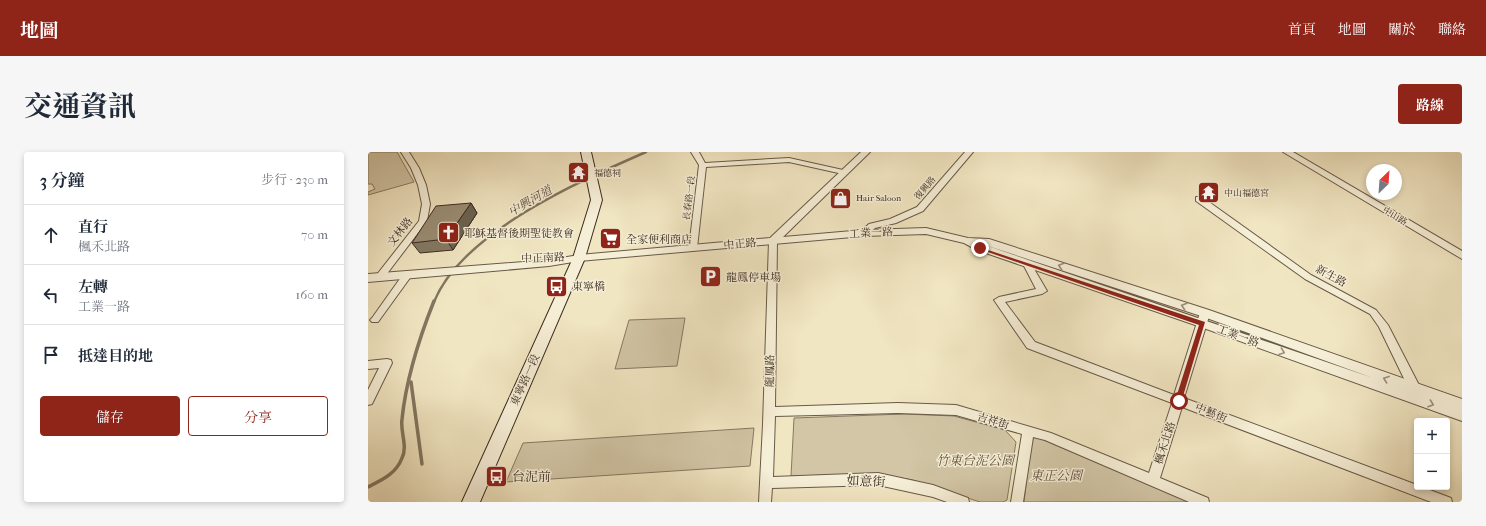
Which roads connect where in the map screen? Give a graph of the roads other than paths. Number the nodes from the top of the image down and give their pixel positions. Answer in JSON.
{"nodes":[{"id":1,"x":405,"y":152,"type":"edge"},
{"id":2,"x":586,"y":152,"type":"edge"},
{"id":3,"x":694,"y":152,"type":"edge"},
{"id":4,"x":866,"y":152,"type":"edge"},
{"id":5,"x":969,"y":152,"type":"edge"},
{"id":6,"x":1287,"y":152,"type":"edge"},
{"id":7,"x":703,"y":165,"type":"junction"},
{"id":8,"x":843,"y":172,"type":"junction"},
{"id":9,"x":1200,"y":199,"type":"dead end"},
{"id":10,"x":864,"y":233,"type":"junction"},
{"id":11,"x":773,"y":241,"type":"junction"},
{"id":12,"x":968,"y":241,"type":"junction"},
{"id":13,"x":693,"y":248,"type":"junction"},
{"id":14,"x":1462,"y":256,"type":"edge"},
{"id":15,"x":579,"y":258,"type":"junction"},
{"id":16,"x":1027,"y":264,"type":"junction"},
{"id":17,"x":458,"y":267,"type":"junction"},
{"id":18,"x":368,"y":271,"type":"edge"},
{"id":19,"x":383,"y":273,"type":"junction"},
{"id":20,"x":407,"y":275,"type":"junction"},
{"id":21,"x":368,"y":278,"type":"edge"},
{"id":22,"x":1204,"y":318,"type":"junction"},
{"id":23,"x":375,"y":320,"type":"dead end"},
{"id":24,"x":368,"y":365,"type":"edge"},
{"id":25,"x":1415,"y":394,"type":"junction"},
{"id":26,"x":368,"y":401,"type":"edge"},
{"id":27,"x":1179,"y":401,"type":"junction"},
{"id":28,"x":1462,"y":405,"type":"edge"},
{"id":29,"x":769,"y":412,"type":"junction"},
{"id":30,"x":1462,"y":415,"type":"edge"},
{"id":31,"x":1028,"y":431,"type":"junction"},
{"id":32,"x":1153,"y":481,"type":"junction"},
{"id":33,"x":767,"y":483,"type":"junction"},
{"id":34,"x":471,"y":502,"type":"edge"},
{"id":35,"x":765,"y":502,"type":"edge"},
{"id":36,"x":963,"y":502,"type":"edge"},
{"id":37,"x":1017,"y":502,"type":"edge"},
{"id":38,"x":1203,"y":502,"type":"edge"},
{"id":39,"x":1446,"y":502,"type":"edge"}],
"edges":[{"from":1,"to":19,"type":"street","name":"文林路"},
{"from":2,"to":15,"type":"main road","name":"東寧路一段"},
{"from":3,"to":7,"type":"street","name":"長春路一段"},
{"from":4,"to":8,"type":"street"},
{"from":5,"to":10,"type":"street","name":"復興路"},
{"from":6,"to":14,"type":"street","name":"中山路"},
{"from":7,"to":8,"type":"street"},
{"from":7,"to":13,"type":"street","name":"長春路一段"},
{"from":8,"to":11,"type":"street"},
{"from":9,"to":25,"type":"street","name":"新生路"},
{"from":10,"to":11,"type":"street","name":"工業一路"},
{"from":10,"to":12,"type":"street","name":"工業一路"},
{"from":11,"to":13,"type":"street","name":"中正路"},
{"from":11,"to":29,"type":"street","name":"龍鳳路"},
{"from":12,"to":16,"type":"street","name":"工業一路"},
{"from":22,"to":12,"type":"street","name":"工業一路","one_way":true},
{"from":13,"to":15,"type":"street","name":"中正路"},
{"from":15,"to":17,"type":"street","name":"中正南路"},
{"from":15,"to":17,"type":"street","name":"中正南路"},
{"from":15,"to":34,"type":"main road","name":"東寧路一段"},
{"from":16,"to":22,"type":"street","name":"工業一路"},
{"from":16,"to":27,"type":"street","name":"中藝街"},
{"from":17,"to":19,"type":"street","name":"中正南路"},
{"from":17,"to":20,"type":"street","name":"中正南路"},
{"from":18,"to":19,"type":"street","name":"中正南路"},
{"from":19,"to":20,"type":"street","name":"中正南路"},
{"from":19,"to":21,"type":"street","name":"中正南路"},
{"from":20,"to":23,"type":"street"},
{"from":22,"to":25,"type":"street","name":"工業一路"},
{"from":22,"to":27,"type":"street","name":"楓禾北路"},
{"from":24,"to":26,"type":"street"},
{"from":25,"to":28,"type":"street","name":"工業一路"},
{"from":25,"to":30,"type":"street","name":"工業一路","one_way":true},
{"from":27,"to":32,"type":"street","name":"楓禾北路"},
{"from":27,"to":39,"type":"street","name":"中藝街"},
{"from":29,"to":31,"type":"street","name":"吉祥街"},
{"from":29,"to":33,"type":"street","name":"龍鳳路"},
{"from":31,"to":32,"type":"street","name":"吉祥街"},
{"from":31,"to":37,"type":"street"},
{"from":32,"to":38,"type":"street","name":"吉祥街"},
{"from":33,"to":35,"type":"street","name":"龍鳳路"},
{"from":33,"to":36,"type":"street","name":"如意街"}]}
